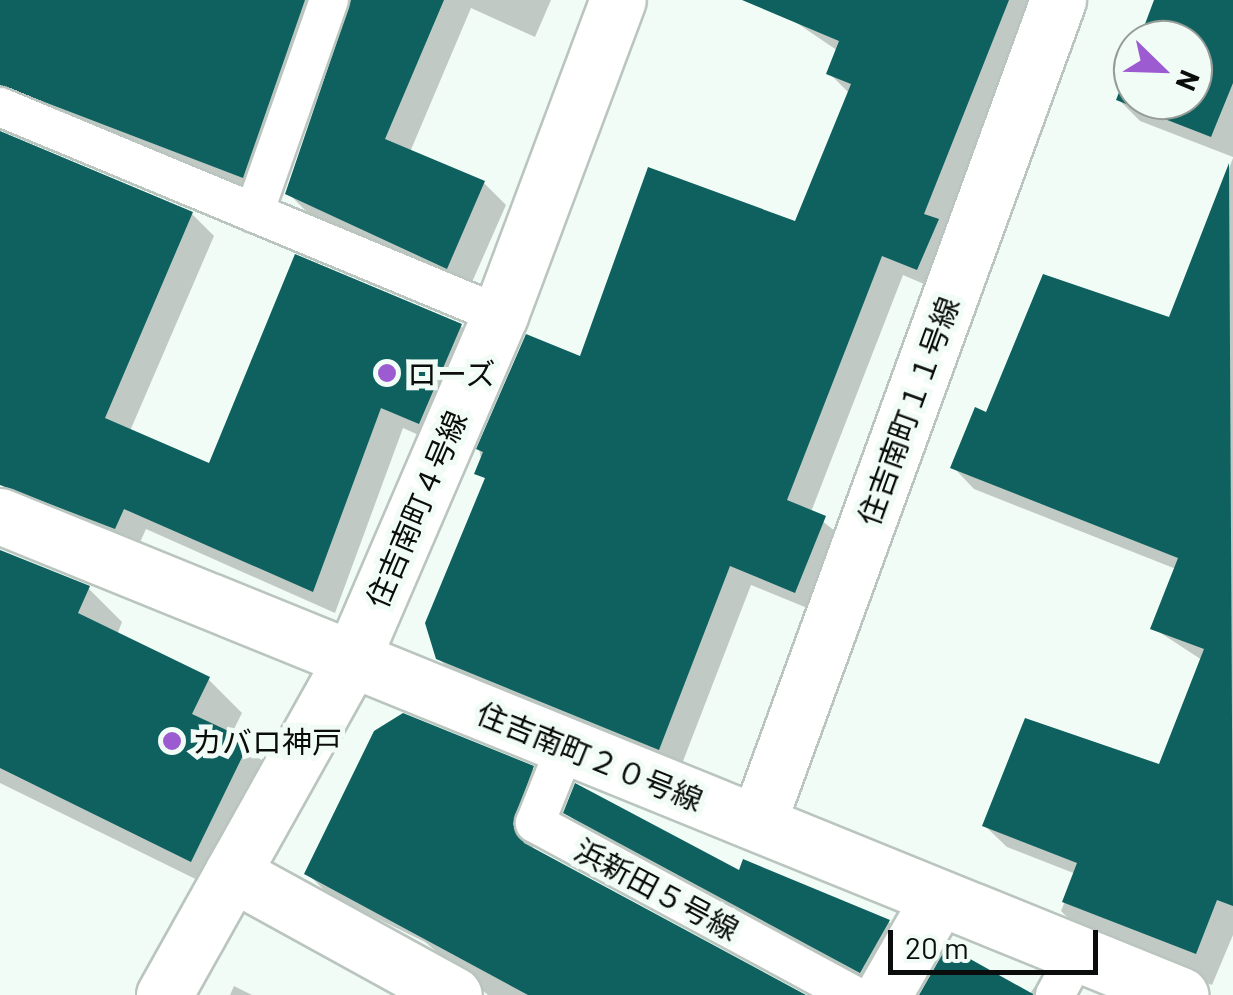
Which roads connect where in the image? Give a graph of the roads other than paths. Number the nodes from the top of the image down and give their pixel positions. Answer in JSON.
{"nodes":[{"id":1,"x":330,"y":0,"type":"edge"},
{"id":2,"x":618,"y":0,"type":"edge"},
{"id":3,"x":1058,"y":0,"type":"edge"},
{"id":4,"x":0,"y":107,"type":"edge"},
{"id":5,"x":254,"y":212,"type":"junction"},
{"id":6,"x":500,"y":315,"type":"junction"},
{"id":7,"x":0,"y":516,"type":"edge"},
{"id":8,"x":351,"y":662,"type":"junction"},
{"id":9,"x":566,"y":746,"type":"junction"},
{"id":10,"x":758,"y":822,"type":"junction"},
{"id":11,"x":232,"y":873,"type":"junction"},
{"id":12,"x":936,"y":902,"type":"junction"},
{"id":13,"x":1066,"y":975,"type":"edge"},
{"id":14,"x":164,"y":995,"type":"edge"},
{"id":15,"x":454,"y":995,"type":"edge"},
{"id":16,"x":854,"y":995,"type":"edge"},
{"id":17,"x":883,"y":995,"type":"edge"},
{"id":18,"x":1180,"y":995,"type":"edge"}],
"edges":[{"from":1,"to":5,"type":"lane"},
{"from":2,"to":6,"type":"street","name":"住吉南町４号線"},
{"from":3,"to":10,"type":"street","name":"住吉南町１１号線"},
{"from":4,"to":5,"type":"lane"},
{"from":5,"to":6,"type":"lane"},
{"from":6,"to":8,"type":"street","name":"住吉南町４号線"},
{"from":7,"to":8,"type":"street","name":"住吉南町２０号線"},
{"from":8,"to":9,"type":"street","name":"住吉南町２０号線"},
{"from":8,"to":11,"type":"street","name":"住吉南町４号線"},
{"from":9,"to":10,"type":"street","name":"住吉南町２０号線"},
{"from":9,"to":16,"type":"lane","name":"浜新田５号線"},
{"from":10,"to":12,"type":"street","name":"住吉南町２０号線"},
{"from":11,"to":14,"type":"street","name":"住吉南町４号線"},
{"from":11,"to":15,"type":"street"},
{"from":12,"to":13,"type":"street","name":"住吉南町２０号線"},
{"from":12,"to":17,"type":"street"},
{"from":13,"to":18,"type":"street","name":"住吉南町２０号線"}]}
